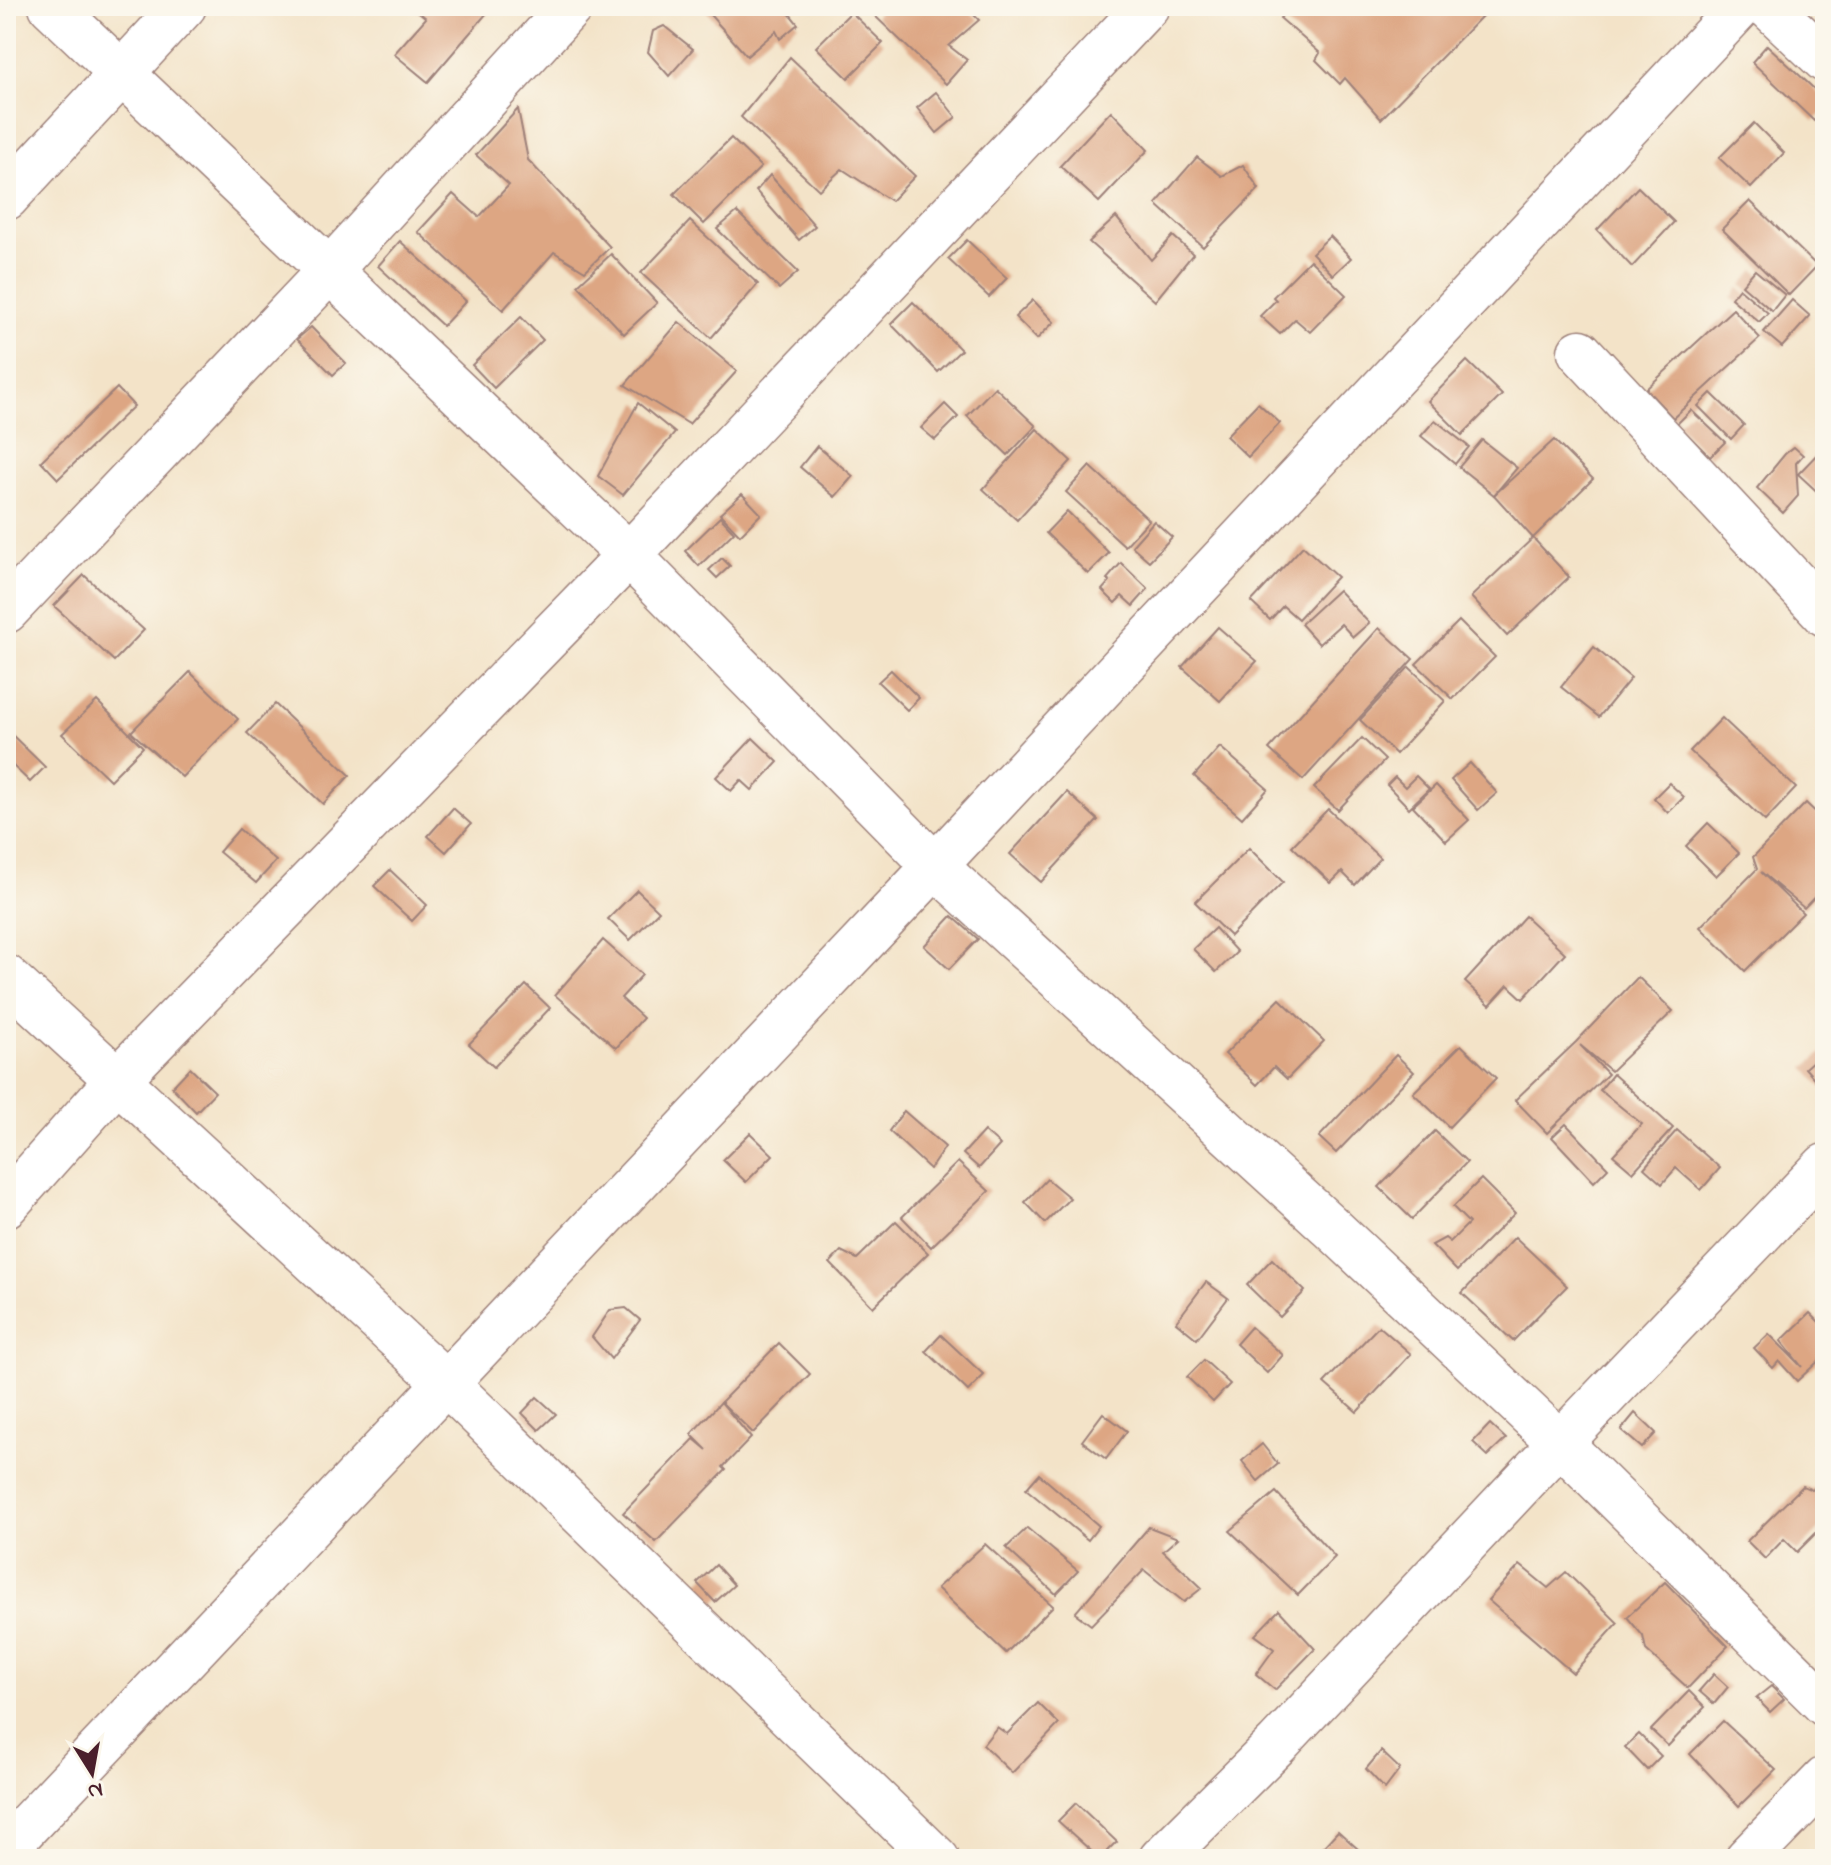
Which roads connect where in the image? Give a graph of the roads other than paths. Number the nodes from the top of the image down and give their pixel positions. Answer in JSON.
{"nodes":[{"id":1,"x":51,"y":6,"type":"edge"},
{"id":2,"x":184,"y":6,"type":"edge"},
{"id":3,"x":571,"y":6,"type":"edge"},
{"id":4,"x":1147,"y":6,"type":"edge"},
{"id":5,"x":1741,"y":6,"type":"edge"},
{"id":6,"x":1768,"y":6,"type":"edge"},
{"id":7,"x":1825,"y":60,"type":"edge"},
{"id":8,"x":123,"y":74,"type":"junction"},
{"id":9,"x":6,"y":198,"type":"edge"},
{"id":10,"x":329,"y":271,"type":"junction"},
{"id":11,"x":1580,"y":352,"type":"dead end"},
{"id":12,"x":629,"y":555,"type":"junction"},
{"id":13,"x":6,"y":611,"type":"edge"},
{"id":14,"x":1825,"y":614,"type":"edge"},
{"id":15,"x":935,"y":866,"type":"junction"},
{"id":16,"x":6,"y":977,"type":"edge"},
{"id":17,"x":117,"y":1080,"type":"junction"},
{"id":18,"x":1825,"y":1166,"type":"edge"},
{"id":19,"x":6,"y":1205,"type":"edge"},
{"id":20,"x":445,"y":1382,"type":"junction"},
{"id":21,"x":1560,"y":1443,"type":"junction"},
{"id":22,"x":1825,"y":1704,"type":"edge"},
{"id":23,"x":1825,"y":1779,"type":"edge"},
{"id":24,"x":6,"y":1848,"type":"edge"},
{"id":25,"x":937,"y":1859,"type":"edge"},
{"id":26,"x":1161,"y":1859,"type":"edge"},
{"id":27,"x":1747,"y":1859,"type":"edge"}],
"edges":[{"from":1,"to":8,"type":"street"},
{"from":2,"to":8,"type":"street"},
{"from":3,"to":10,"type":"street"},
{"from":4,"to":12,"type":"street"},
{"from":5,"to":15,"type":"street"},
{"from":6,"to":7,"type":"street"},
{"from":8,"to":9,"type":"street"},
{"from":8,"to":10,"type":"street"},
{"from":10,"to":12,"type":"street"},
{"from":10,"to":13,"type":"street"},
{"from":11,"to":14,"type":"street"},
{"from":12,"to":15,"type":"street"},
{"from":12,"to":17,"type":"street"},
{"from":15,"to":20,"type":"street"},
{"from":15,"to":21,"type":"street"},
{"from":16,"to":17,"type":"street"},
{"from":17,"to":19,"type":"street"},
{"from":17,"to":20,"type":"street"},
{"from":18,"to":21,"type":"street"},
{"from":20,"to":24,"type":"street"},
{"from":20,"to":25,"type":"street"},
{"from":21,"to":22,"type":"street"},
{"from":21,"to":26,"type":"street"},
{"from":23,"to":27,"type":"street"}]}
